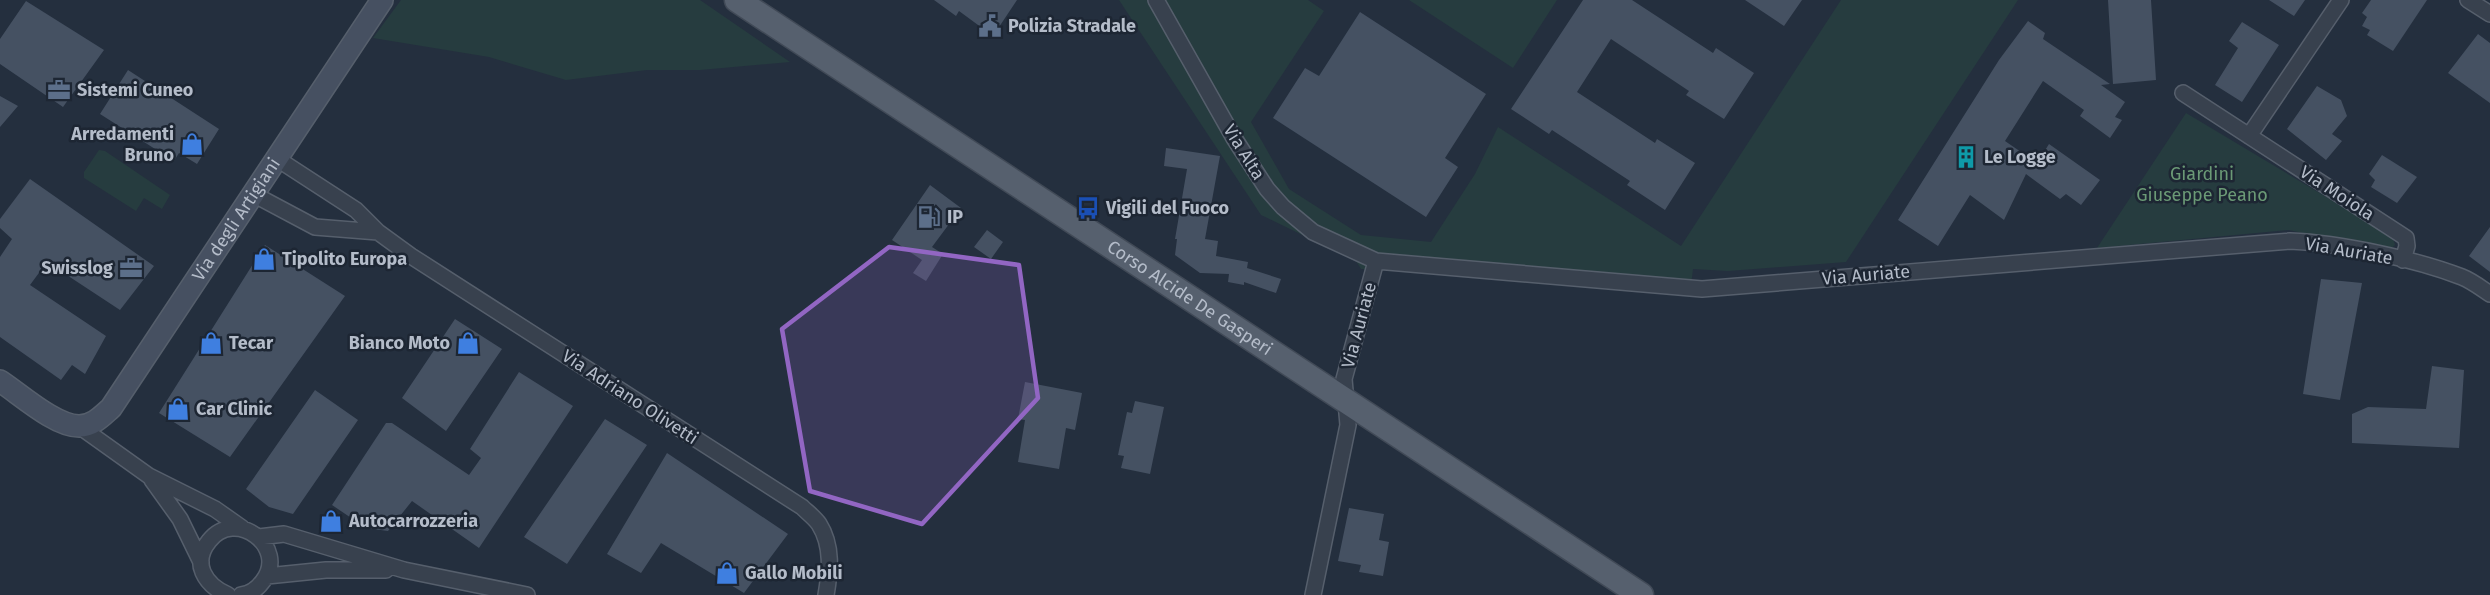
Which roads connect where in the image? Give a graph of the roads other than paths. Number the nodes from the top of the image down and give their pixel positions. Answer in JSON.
{"nodes":[{"id":1,"x":382,"y":0,"type":"edge"},
{"id":2,"x":737,"y":0,"type":"edge"},
{"id":3,"x":1156,"y":0,"type":"edge"},
{"id":4,"x":2341,"y":0,"type":"edge"},
{"id":5,"x":2468,"y":0,"type":"edge"},
{"id":6,"x":2490,"y":14,"type":"edge"},
{"id":7,"x":2183,"y":93,"type":"dead end"},
{"id":8,"x":2249,"y":136,"type":"junction"},
{"id":9,"x":276,"y":158,"type":"junction"},
{"id":10,"x":253,"y":194,"type":"junction"},
{"id":11,"x":378,"y":232,"type":"junction"},
{"id":12,"x":2403,"y":260,"type":"junction"},
{"id":13,"x":1376,"y":261,"type":"junction"},
{"id":14,"x":2490,"y":294,"type":"edge"},
{"id":15,"x":0,"y":381,"type":"edge"},
{"id":16,"x":1345,"y":400,"type":"junction"},
{"id":17,"x":79,"y":426,"type":"junction"},
{"id":18,"x":149,"y":476,"type":"junction"},
{"id":19,"x":242,"y":528,"type":"junction"},
{"id":20,"x":259,"y":537,"type":"junction"},
{"id":21,"x":201,"y":562,"type":"junction"},
{"id":22,"x":404,"y":570,"type":"junction"},
{"id":23,"x":267,"y":576,"type":"junction"},
{"id":24,"x":228,"y":595,"type":"edge"},
{"id":25,"x":241,"y":595,"type":"edge"},
{"id":26,"x":527,"y":595,"type":"edge"},
{"id":27,"x":826,"y":595,"type":"edge"},
{"id":28,"x":1313,"y":595,"type":"edge"},
{"id":29,"x":1641,"y":595,"type":"edge"}],
"edges":[{"from":1,"to":9,"type":"main road","name":"Via degli Artigiani"},
{"from":2,"to":16,"type":"main road","name":"Corso Alcide De Gasperi"},
{"from":3,"to":13,"type":"street","name":"Via Alta"},
{"from":4,"to":8,"type":"street"},
{"from":5,"to":6,"type":"street"},
{"from":7,"to":8,"type":"street","name":"Via Moiola"},
{"from":8,"to":12,"type":"street","name":"Via Moiola"},
{"from":9,"to":10,"type":"main road","name":"Via degli Artigiani"},
{"from":9,"to":11,"type":"street","name":"Via Adriano Olivetti"},
{"from":10,"to":11,"type":"street"},
{"from":10,"to":17,"type":"main road","name":"Via degli Artigiani"},
{"from":11,"to":27,"type":"street","name":"Via Adriano Olivetti"},
{"from":12,"to":13,"type":"street","name":"Via Auriate"},
{"from":12,"to":14,"type":"street","name":"Via Auriate"},
{"from":13,"to":16,"type":"street","name":"Via Auriate"},
{"from":15,"to":17,"type":"main road"},
{"from":16,"to":28,"type":"street","name":"Via Auriate"},
{"from":16,"to":29,"type":"main road","name":"Corso Alcide De Gasperi"},
{"from":17,"to":18,"type":"street"},
{"from":18,"to":19,"type":"street"},
{"from":18,"to":21,"type":"street"},
{"from":19,"to":20,"type":"street"},
{"from":19,"to":21,"type":"street"},
{"from":20,"to":22,"type":"street"},
{"from":20,"to":23,"type":"street"},
{"from":21,"to":24,"type":"street"},
{"from":22,"to":23,"type":"street"},
{"from":22,"to":26,"type":"street"},
{"from":23,"to":25,"type":"street"}]}
